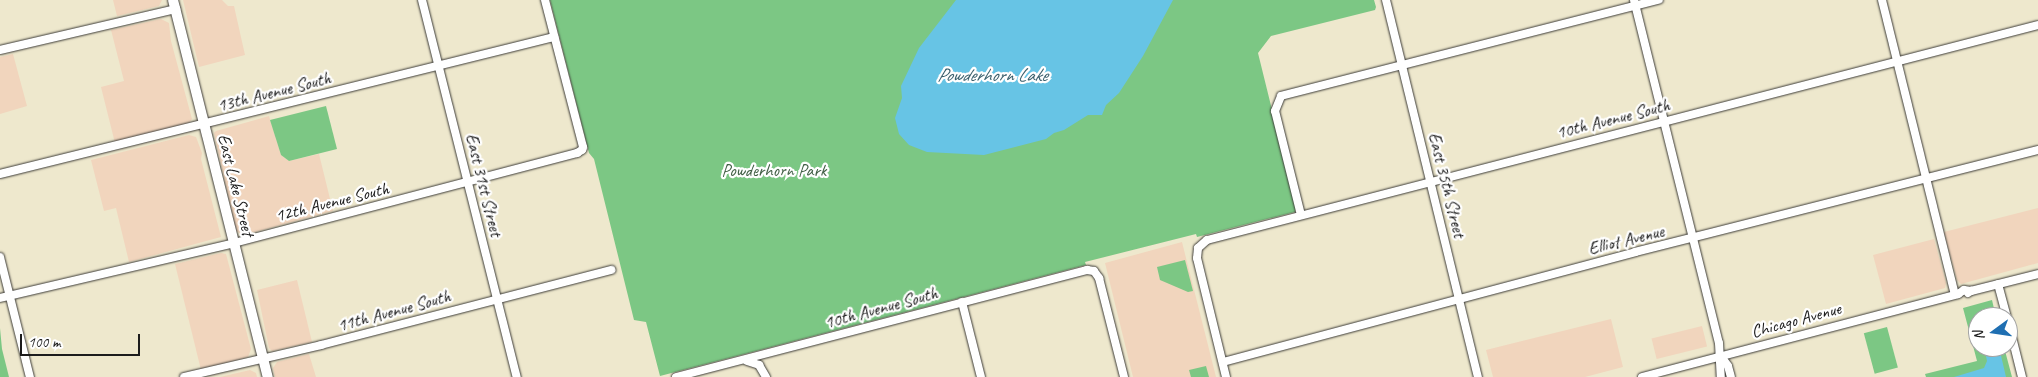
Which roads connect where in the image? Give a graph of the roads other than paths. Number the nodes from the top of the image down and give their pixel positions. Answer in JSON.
{"nodes":[{"id":1,"x":422,"y":0,"type":"edge"},
{"id":2,"x":545,"y":0,"type":"edge"},
{"id":3,"x":1386,"y":0,"type":"edge"},
{"id":4,"x":1660,"y":0,"type":"edge"},
{"id":5,"x":1882,"y":0,"type":"edge"},
{"id":6,"x":1635,"y":3,"type":"edge"},
{"id":7,"x":175,"y":4,"type":"edge"},
{"id":8,"x":2038,"y":25,"type":"edge"},
{"id":9,"x":554,"y":37,"type":"junction"},
{"id":10,"x":0,"y":50,"type":"edge"},
{"id":11,"x":1897,"y":61,"type":"junction"},
{"id":12,"x":438,"y":66,"type":"junction"},
{"id":13,"x":1402,"y":66,"type":"junction"},
{"id":14,"x":1664,"y":122,"type":"junction"},
{"id":15,"x":205,"y":125,"type":"junction"},
{"id":16,"x":2038,"y":150,"type":"edge"},
{"id":17,"x":0,"y":174,"type":"edge"},
{"id":18,"x":1926,"y":178,"type":"junction"},
{"id":19,"x":468,"y":182,"type":"junction"},
{"id":20,"x":1430,"y":182,"type":"junction"},
{"id":21,"x":1301,"y":215,"type":"junction"},
{"id":22,"x":1692,"y":238,"type":"junction"},
{"id":23,"x":234,"y":242,"type":"junction"},
{"id":24,"x":0,"y":256,"type":"edge"},
{"id":25,"x":611,"y":270,"type":"dead end"},
{"id":26,"x":2038,"y":274,"type":"edge"},
{"id":27,"x":1998,"y":284,"type":"junction"},
{"id":28,"x":1962,"y":293,"type":"junction"},
{"id":29,"x":9,"y":296,"type":"junction"},
{"id":30,"x":0,"y":298,"type":"edge"},
{"id":31,"x":1458,"y":299,"type":"junction"},
{"id":32,"x":498,"y":300,"type":"junction"},
{"id":33,"x":962,"y":302,"type":"junction"},
{"id":34,"x":2004,"y":307,"type":"edge"},
{"id":35,"x":771,"y":353,"type":"junction"},
{"id":36,"x":1721,"y":356,"type":"junction"},
{"id":37,"x":2017,"y":357,"type":"edge"},
{"id":38,"x":263,"y":360,"type":"junction"},
{"id":39,"x":743,"y":360,"type":"junction"},
{"id":40,"x":1223,"y":362,"type":"junction"},
{"id":41,"x":765,"y":374,"type":"edge"},
{"id":42,"x":30,"y":377,"type":"edge"},
{"id":43,"x":184,"y":377,"type":"edge"},
{"id":44,"x":268,"y":377,"type":"edge"},
{"id":45,"x":516,"y":377,"type":"edge"},
{"id":46,"x":676,"y":377,"type":"edge"},
{"id":47,"x":981,"y":377,"type":"edge"},
{"id":48,"x":1124,"y":377,"type":"edge"},
{"id":49,"x":1226,"y":377,"type":"edge"},
{"id":50,"x":1478,"y":377,"type":"edge"},
{"id":51,"x":1642,"y":377,"type":"edge"},
{"id":52,"x":1721,"y":377,"type":"edge"},
{"id":53,"x":1731,"y":377,"type":"edge"},
{"id":54,"x":2022,"y":377,"type":"edge"}],
"edges":[{"from":1,"to":12,"type":"street","name":"East 31st Street"},
{"from":2,"to":9,"type":"street"},
{"from":3,"to":13,"type":"street","name":"East 35th Street"},
{"from":4,"to":6,"type":"street"},
{"from":5,"to":11,"type":"street"},
{"from":6,"to":13,"type":"street"},
{"from":6,"to":14,"type":"street"},
{"from":7,"to":10,"type":"street"},
{"from":7,"to":15,"type":"main road","name":"East Lake Street"},
{"from":8,"to":11,"type":"street","name":"10th Avenue South"},
{"from":9,"to":12,"type":"street","name":"13th Avenue South"},
{"from":9,"to":19,"type":"street","name":"12th Avenue South"},
{"from":11,"to":14,"type":"street","name":"10th Avenue South"},
{"from":11,"to":18,"type":"street"},
{"from":12,"to":15,"type":"street","name":"13th Avenue South"},
{"from":12,"to":19,"type":"street","name":"East 31st Street"},
{"from":13,"to":20,"type":"street","name":"East 35th Street"},
{"from":13,"to":21,"type":"street"},
{"from":14,"to":20,"type":"street","name":"10th Avenue South"},
{"from":14,"to":22,"type":"street"},
{"from":15,"to":17,"type":"street","name":"13th Avenue South"},
{"from":15,"to":23,"type":"main road","name":"East Lake Street"},
{"from":16,"to":18,"type":"street","name":"Elliot Avenue"},
{"from":18,"to":22,"type":"street","name":"Elliot Avenue"},
{"from":18,"to":28,"type":"street"},
{"from":19,"to":23,"type":"street","name":"12th Avenue South"},
{"from":19,"to":32,"type":"street","name":"East 31st Street"},
{"from":20,"to":21,"type":"street","name":"10th Avenue South"},
{"from":20,"to":31,"type":"street","name":"East 35th Street"},
{"from":21,"to":40,"type":"street","name":"10th Avenue South"},
{"from":22,"to":31,"type":"street","name":"Elliot Avenue"},
{"from":22,"to":36,"type":"street"},
{"from":23,"to":29,"type":"street","name":"12th Avenue South"},
{"from":23,"to":38,"type":"main road","name":"East Lake Street"},
{"from":24,"to":29,"type":"street"},
{"from":25,"to":32,"type":"street","name":"11th Avenue South"},
{"from":26,"to":27,"type":"street","name":"Chicago Avenue"},
{"from":27,"to":28,"type":"street","name":"Chicago Avenue"},
{"from":27,"to":34,"type":"street"},
{"from":28,"to":36,"type":"street","name":"Chicago Avenue"},
{"from":29,"to":30,"type":"street","name":"12th Avenue South"},
{"from":29,"to":42,"type":"street"},
{"from":31,"to":40,"type":"street","name":"Elliot Avenue"},
{"from":31,"to":50,"type":"street","name":"East 35th Street"},
{"from":32,"to":38,"type":"street","name":"11th Avenue South"},
{"from":32,"to":45,"type":"street","name":"East 31st Street"},
{"from":33,"to":35,"type":"street","name":"10th Avenue South"},
{"from":33,"to":47,"type":"street"},
{"from":33,"to":48,"type":"street","name":"10th Avenue South"},
{"from":35,"to":39,"type":"street","name":"10th Avenue South"},
{"from":35,"to":41,"type":"street"},
{"from":36,"to":51,"type":"street","name":"Chicago Avenue"},
{"from":36,"to":52,"type":"street"},
{"from":36,"to":53,"type":"street"},
{"from":37,"to":54,"type":"street"},
{"from":38,"to":43,"type":"street","name":"11th Avenue South"},
{"from":38,"to":44,"type":"main road","name":"East Lake Street"},
{"from":39,"to":41,"type":"street"},
{"from":39,"to":46,"type":"street","name":"10th Avenue South"},
{"from":40,"to":49,"type":"street"}]}
